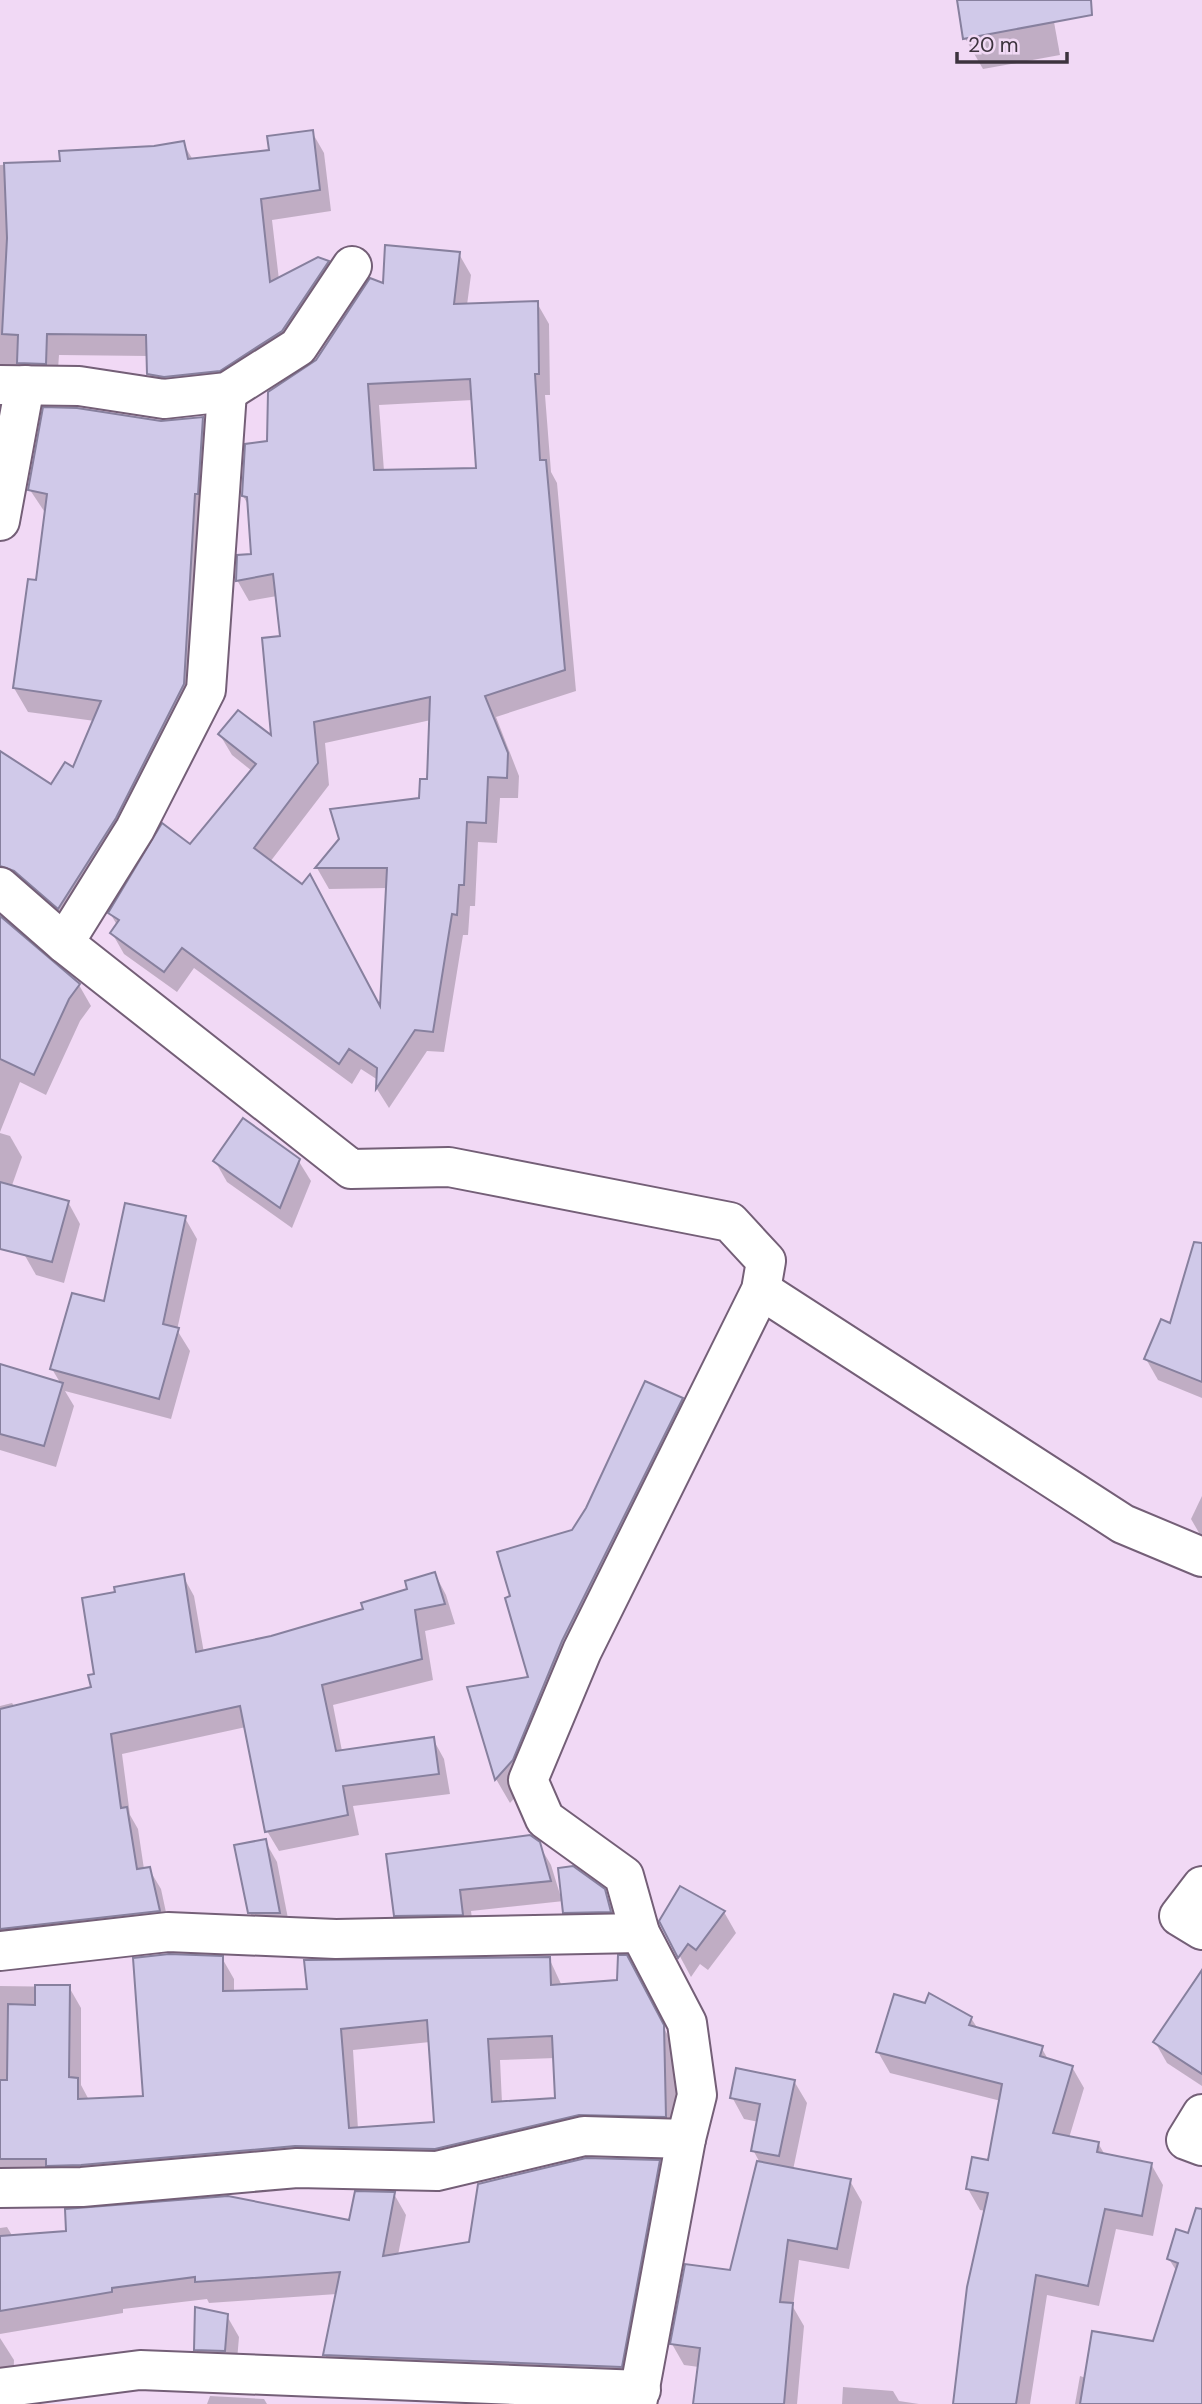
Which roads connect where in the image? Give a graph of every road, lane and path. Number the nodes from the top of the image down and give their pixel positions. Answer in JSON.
{"nodes":[{"id":1,"x":352,"y":266,"type":"dead end"},
{"id":2,"x":13,"y":385,"type":"edge"},
{"id":3,"x":227,"y":392,"type":"junction"},
{"id":4,"x":0,"y":521,"type":"edge"},
{"id":5,"x":0,"y":887,"type":"edge"},
{"id":6,"x":64,"y":943,"type":"junction"},
{"id":7,"x":761,"y":1290,"type":"junction"},
{"id":8,"x":1202,"y":1557,"type":"edge"},
{"id":9,"x":1202,"y":1886,"type":"edge"},
{"id":10,"x":1202,"y":1930,"type":"edge"},
{"id":11,"x":640,"y":1933,"type":"junction"},
{"id":12,"x":0,"y":1951,"type":"edge"},
{"id":13,"x":1202,"y":2114,"type":"edge"},
{"id":14,"x":686,"y":2139,"type":"junction"},
{"id":15,"x":1202,"y":2146,"type":"edge"},
{"id":16,"x":0,"y":2188,"type":"edge"},
{"id":17,"x":0,"y":2388,"type":"edge"},
{"id":18,"x":639,"y":2397,"type":"edge"}],
"edges":[{"from":1,"to":3,"type":"street"},
{"from":2,"to":3,"type":"street"},
{"from":2,"to":4,"type":"street"},
{"from":3,"to":6,"type":"street"},
{"from":5,"to":6,"type":"street"},
{"from":6,"to":7,"type":"street"},
{"from":7,"to":8,"type":"street"},
{"from":7,"to":11,"type":"street"},
{"from":9,"to":10,"type":"street"},
{"from":11,"to":12,"type":"street"},
{"from":11,"to":14,"type":"street"},
{"from":13,"to":15,"type":"street"},
{"from":14,"to":16,"type":"street"},
{"from":14,"to":18,"type":"street"},
{"from":17,"to":18,"type":"street"}]}
